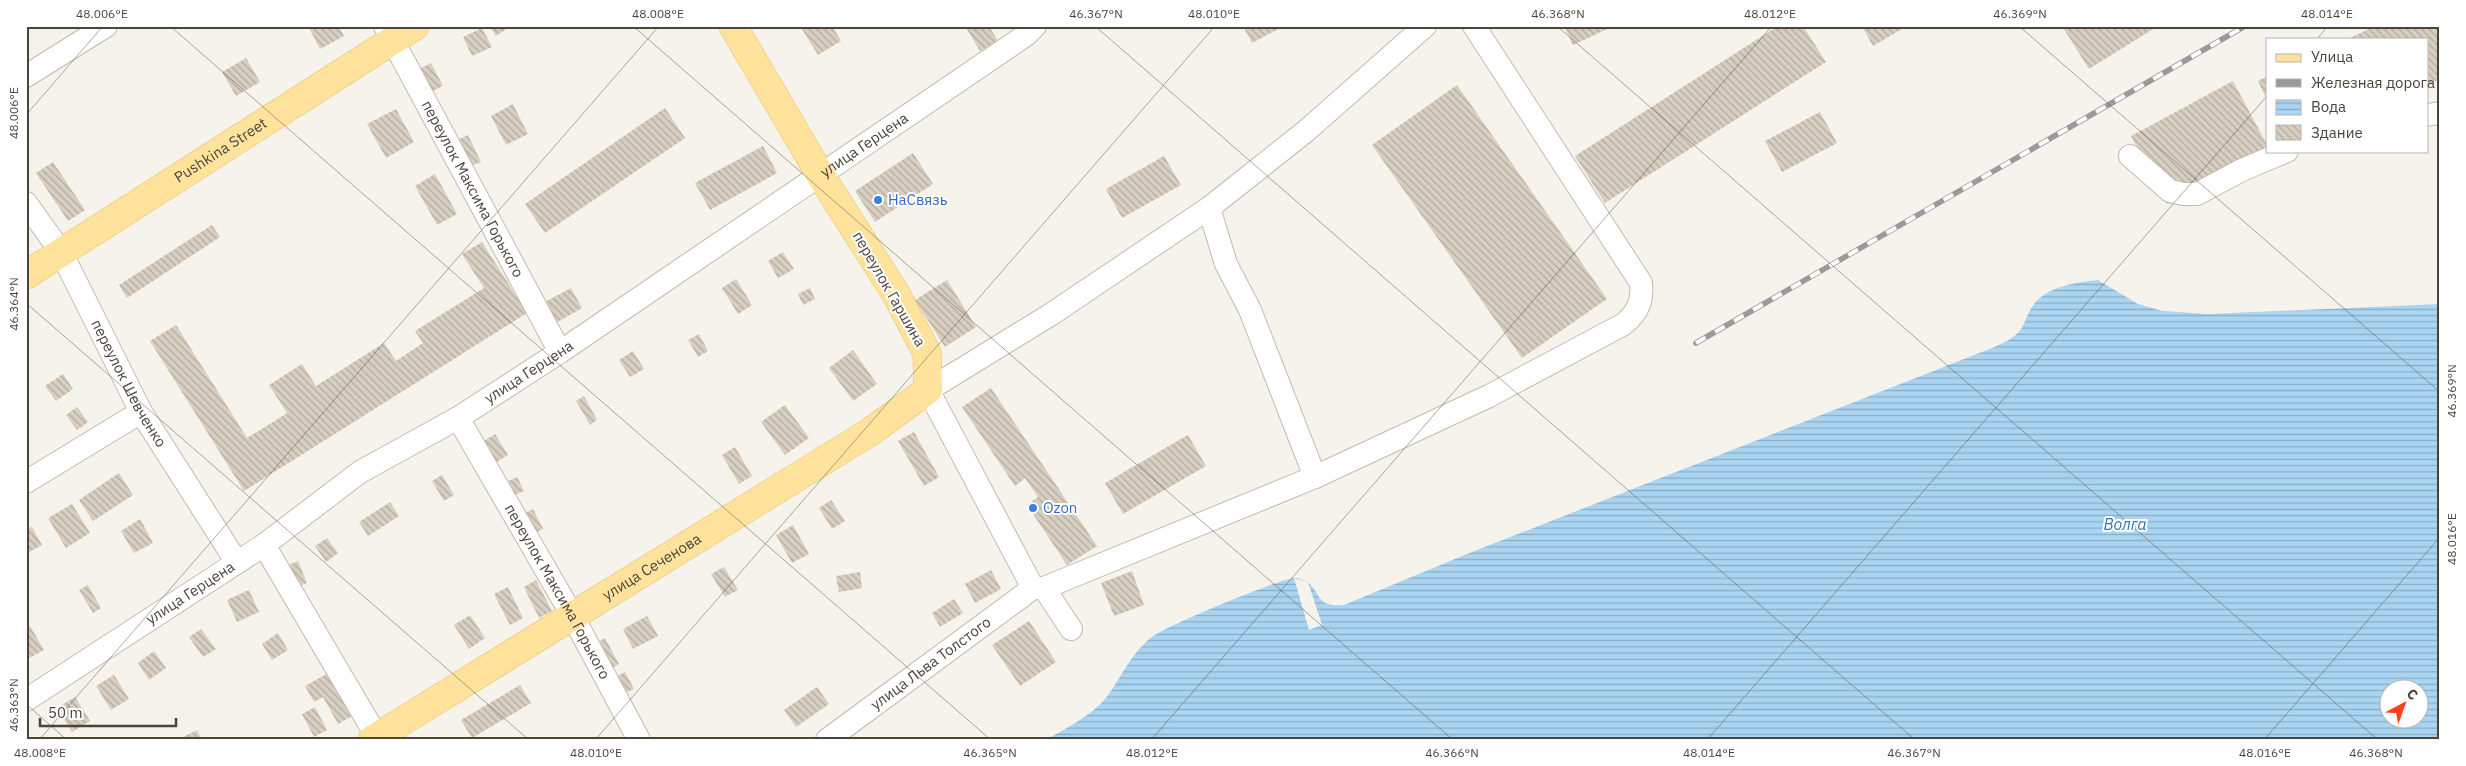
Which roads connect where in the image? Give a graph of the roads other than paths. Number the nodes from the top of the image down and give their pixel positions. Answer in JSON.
{"nodes":[{"id":1,"x":106,"y":26,"type":"edge"},
{"id":2,"x":415,"y":26,"type":"edge"},
{"id":3,"x":1424,"y":26,"type":"edge"},
{"id":4,"x":1474,"y":26,"type":"edge"},
{"id":5,"x":741,"y":29,"type":"edge"},
{"id":6,"x":1030,"y":31,"type":"edge"},
{"id":7,"x":389,"y":34,"type":"edge"},
{"id":8,"x":26,"y":76,"type":"edge"},
{"id":9,"x":2285,"y":152,"type":"edge"},
{"id":10,"x":2130,"y":156,"type":"dead end"},
{"id":11,"x":821,"y":176,"type":"junction"},
{"id":12,"x":26,"y":203,"type":"edge"},
{"id":13,"x":1209,"y":208,"type":"junction"},
{"id":14,"x":61,"y":252,"type":"junction"},
{"id":15,"x":26,"y":275,"type":"edge"},
{"id":16,"x":560,"y":352,"type":"junction"},
{"id":17,"x":928,"y":390,"type":"junction"},
{"id":18,"x":140,"y":412,"type":"junction"},
{"id":19,"x":458,"y":418,"type":"junction"},
{"id":20,"x":1314,"y":477,"type":"junction"},
{"id":21,"x":26,"y":482,"type":"edge"},
{"id":22,"x":264,"y":545,"type":"junction"},
{"id":23,"x":236,"y":561,"type":"junction"},
{"id":24,"x":1039,"y":588,"type":"junction"},
{"id":25,"x":572,"y":615,"type":"junction"},
{"id":26,"x":1071,"y":629,"type":"dead end"},
{"id":27,"x":26,"y":700,"type":"edge"},
{"id":28,"x":374,"y":738,"type":"edge"},
{"id":29,"x":639,"y":740,"type":"edge"},
{"id":30,"x":827,"y":740,"type":"edge"}],
"edges":[{"from":1,"to":8,"type":"street"},
{"from":2,"to":7,"type":"main road","name":"Pushkina Street"},
{"from":3,"to":13,"type":"street"},
{"from":4,"to":20,"type":"street","name":"улица Льва Толстого"},
{"from":5,"to":11,"type":"main road","name":"переулок Гаршина"},
{"from":6,"to":11,"type":"street","name":"улица Герцена"},
{"from":7,"to":14,"type":"main road","name":"Pushkina Street"},
{"from":7,"to":16,"type":"street","name":"переулок Максима Горького"},
{"from":9,"to":10,"type":"street"},
{"from":11,"to":16,"type":"street","name":"улица Герцена"},
{"from":11,"to":17,"type":"main road","name":"переулок Гаршина"},
{"from":12,"to":14,"type":"street","name":"переулок Шевченко"},
{"from":13,"to":17,"type":"street"},
{"from":13,"to":20,"type":"street"},
{"from":14,"to":15,"type":"main road","name":"Pushkina Street"},
{"from":14,"to":18,"type":"street","name":"переулок Шевченко"},
{"from":16,"to":19,"type":"street","name":"улица Герцена"},
{"from":17,"to":24,"type":"street","name":"переулок Гаршина"},
{"from":17,"to":25,"type":"main road","name":"улица Сеченова"},
{"from":18,"to":21,"type":"street"},
{"from":18,"to":23,"type":"street","name":"переулок Шевченко"},
{"from":19,"to":22,"type":"street","name":"улица Герцена"},
{"from":19,"to":25,"type":"street","name":"переулок Максима Горького"},
{"from":20,"to":24,"type":"street","name":"улица Льва Толстого"},
{"from":22,"to":23,"type":"street","name":"улица Герцена"},
{"from":22,"to":28,"type":"street"},
{"from":23,"to":27,"type":"street","name":"улица Герцена"},
{"from":24,"to":26,"type":"street","name":"переулок Гаршина"},
{"from":24,"to":30,"type":"street","name":"улица Льва Толстого"},
{"from":25,"to":28,"type":"main road","name":"улица Сеченова"},
{"from":25,"to":29,"type":"street","name":"переулок Максима Горького"}]}
